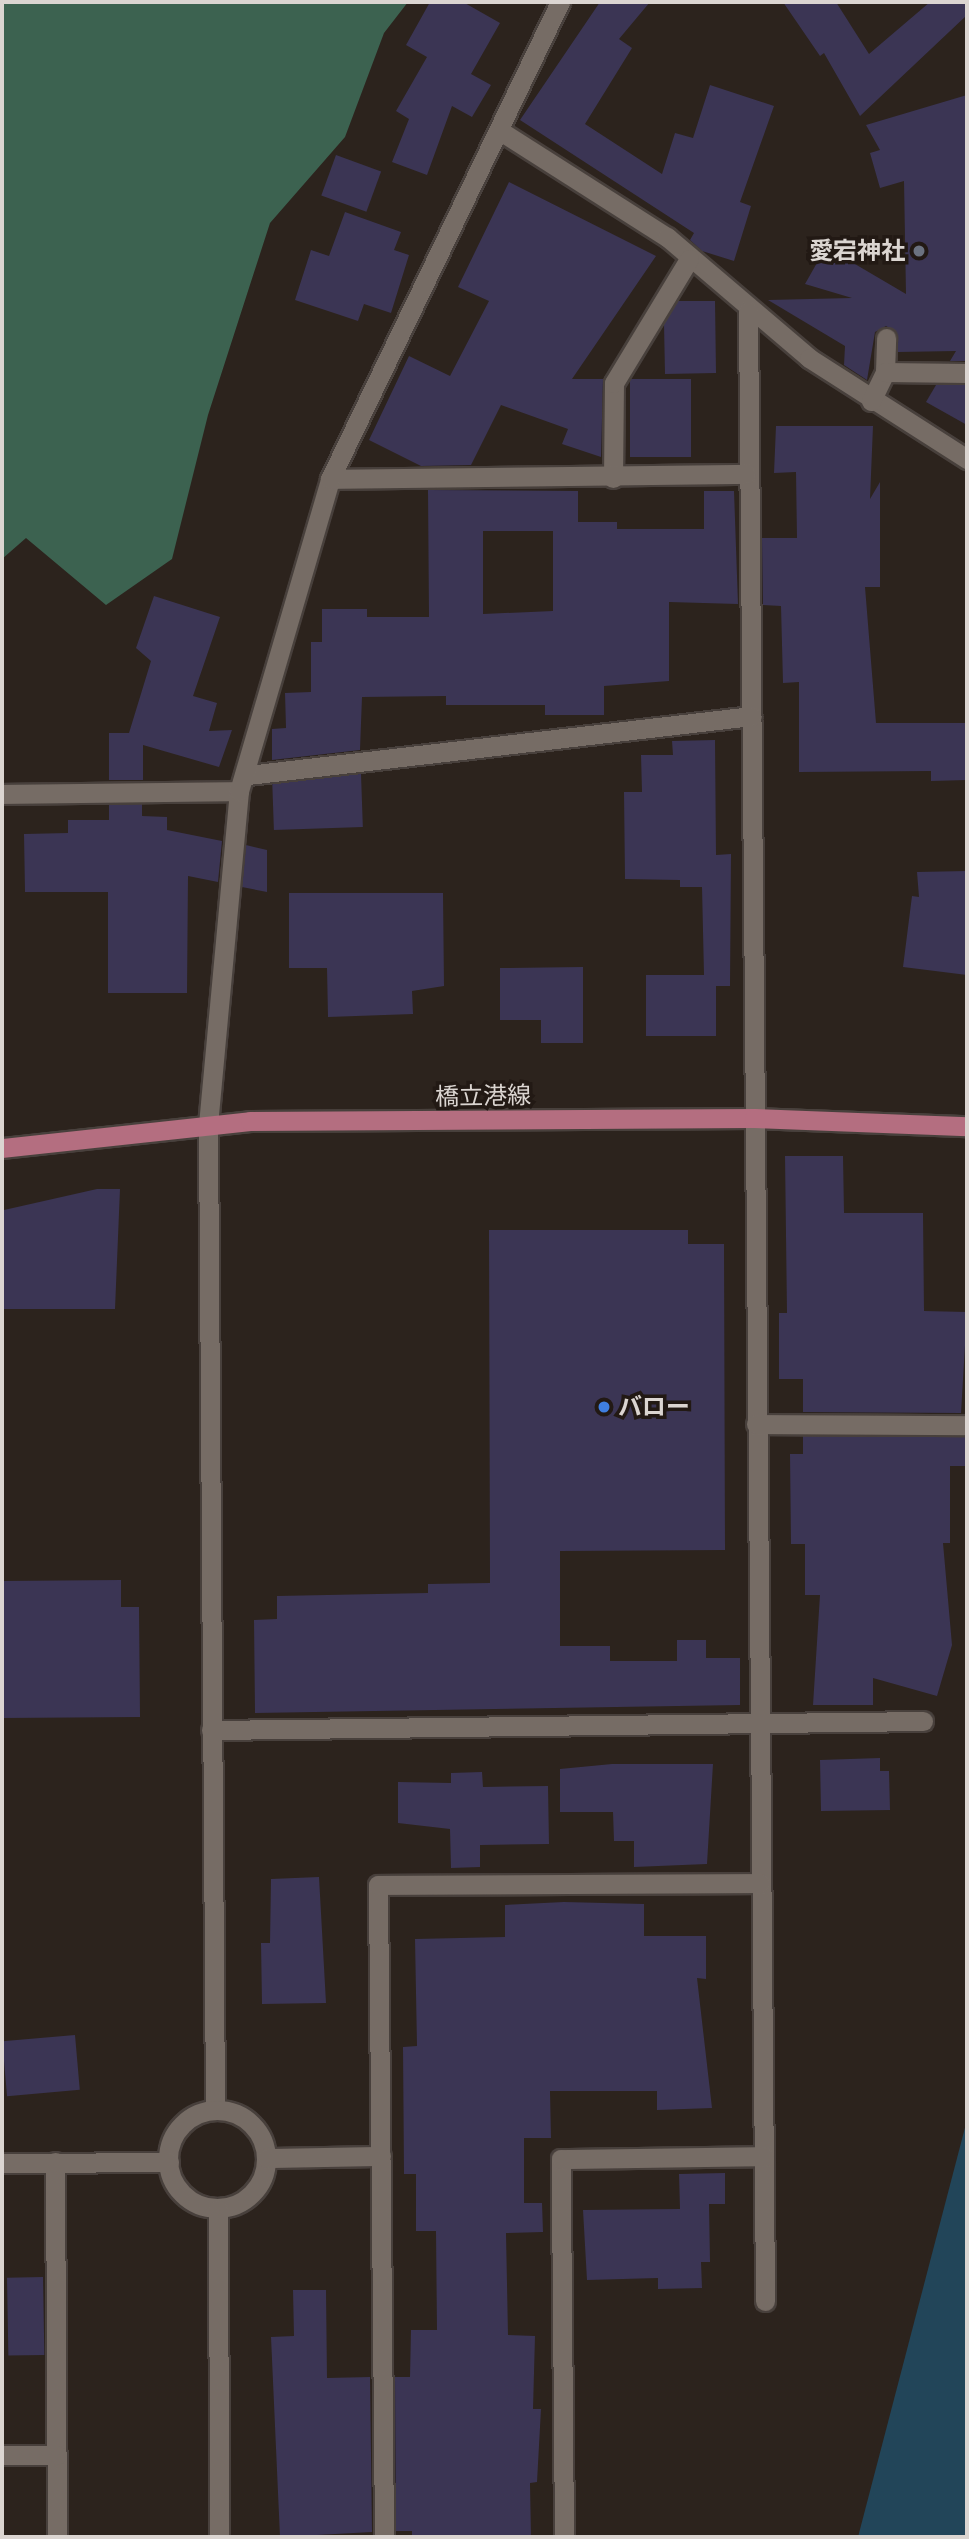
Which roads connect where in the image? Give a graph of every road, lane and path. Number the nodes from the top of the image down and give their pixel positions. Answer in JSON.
{"nodes":[{"id":1,"x":560,"y":2,"type":"edge"},
{"id":2,"x":502,"y":132,"type":"junction"},
{"id":3,"x":689,"y":259,"type":"junction"},
{"id":4,"x":748,"y":312,"type":"junction"},
{"id":5,"x":886,"y":338,"type":"dead end"},
{"id":6,"x":885,"y":372,"type":"junction"},
{"id":7,"x":967,"y":373,"type":"edge"},
{"id":8,"x":871,"y":401,"type":"junction"},
{"id":9,"x":967,"y":460,"type":"edge"},
{"id":10,"x":746,"y":474,"type":"junction"},
{"id":11,"x":613,"y":478,"type":"junction"},
{"id":12,"x":330,"y":480,"type":"junction"},
{"id":13,"x":752,"y":716,"type":"junction"},
{"id":14,"x":244,"y":783,"type":"junction"},
{"id":15,"x":2,"y":794,"type":"edge"},
{"id":16,"x":754,"y":1118,"type":"junction"},
{"id":17,"x":208,"y":1125,"type":"junction"},
{"id":18,"x":967,"y":1126,"type":"edge"},
{"id":19,"x":2,"y":1148,"type":"edge"},
{"id":20,"x":756,"y":1424,"type":"junction"},
{"id":21,"x":967,"y":1426,"type":"edge"},
{"id":22,"x":923,"y":1721,"type":"dead end"},
{"id":23,"x":760,"y":1723,"type":"junction"},
{"id":24,"x":211,"y":1730,"type":"junction"},
{"id":25,"x":760,"y":1882,"type":"junction"},
{"id":26,"x":215,"y":2109,"type":"junction"},
{"id":27,"x":381,"y":2157,"type":"junction"},
{"id":28,"x":764,"y":2157,"type":"junction"},
{"id":29,"x":267,"y":2158,"type":"junction"},
{"id":30,"x":55,"y":2162,"type":"junction"},
{"id":31,"x":169,"y":2162,"type":"junction"},
{"id":32,"x":2,"y":2163,"type":"edge"},
{"id":33,"x":218,"y":2209,"type":"junction"},
{"id":34,"x":765,"y":2301,"type":"dead end"},
{"id":35,"x":2,"y":2455,"type":"edge"},
{"id":36,"x":57,"y":2455,"type":"junction"},
{"id":37,"x":57,"y":2537,"type":"edge"},
{"id":38,"x":219,"y":2537,"type":"edge"},
{"id":39,"x":384,"y":2537,"type":"edge"},
{"id":40,"x":564,"y":2537,"type":"edge"}],
"edges":[{"from":1,"to":2,"type":"street"},
{"from":2,"to":3,"type":"street"},
{"from":2,"to":12,"type":"street"},
{"from":3,"to":4,"type":"street"},
{"from":3,"to":11,"type":"street"},
{"from":4,"to":8,"type":"street"},
{"from":4,"to":10,"type":"street"},
{"from":5,"to":6,"type":"street"},
{"from":6,"to":7,"type":"street"},
{"from":6,"to":8,"type":"street"},
{"from":8,"to":9,"type":"street"},
{"from":10,"to":11,"type":"street"},
{"from":10,"to":13,"type":"street"},
{"from":11,"to":12,"type":"street"},
{"from":12,"to":14,"type":"street"},
{"from":13,"to":14,"type":"street"},
{"from":13,"to":16,"type":"street"},
{"from":14,"to":15,"type":"street"},
{"from":14,"to":17,"type":"street"},
{"from":16,"to":17,"type":"main road","name":"橋立港線"},
{"from":16,"to":18,"type":"main road","name":"橋立港線"},
{"from":16,"to":20,"type":"street"},
{"from":17,"to":19,"type":"main road","name":"橋立港線"},
{"from":17,"to":24,"type":"street"},
{"from":20,"to":21,"type":"street"},
{"from":20,"to":23,"type":"street"},
{"from":22,"to":23,"type":"street"},
{"from":23,"to":24,"type":"street"},
{"from":23,"to":25,"type":"street"},
{"from":24,"to":26,"type":"street"},
{"from":25,"to":27,"type":"street"},
{"from":25,"to":28,"type":"street"},
{"from":26,"to":29,"type":"street"},
{"from":26,"to":31,"type":"street"},
{"from":27,"to":29,"type":"street"},
{"from":27,"to":39,"type":"street"},
{"from":28,"to":34,"type":"street"},
{"from":28,"to":40,"type":"street"},
{"from":29,"to":33,"type":"street"},
{"from":30,"to":31,"type":"street"},
{"from":30,"to":32,"type":"street"},
{"from":30,"to":36,"type":"street"},
{"from":31,"to":33,"type":"street"},
{"from":33,"to":38,"type":"street"},
{"from":35,"to":36,"type":"street"},
{"from":36,"to":37,"type":"street"}]}
